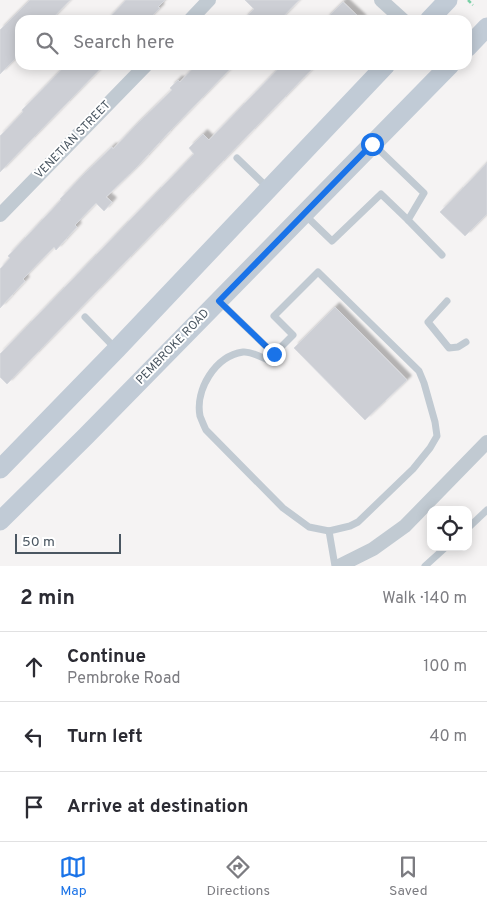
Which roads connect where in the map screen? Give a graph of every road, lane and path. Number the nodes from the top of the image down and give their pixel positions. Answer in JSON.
{"nodes":[{"id":1,"x":209,"y":0,"type":"edge"},
{"id":2,"x":381,"y":0,"type":"edge"},
{"id":3,"x":448,"y":0,"type":"edge"},
{"id":4,"x":468,"y":0,"type":"edge"},
{"id":5,"x":474,"y":5,"type":"dead end"},
{"id":6,"x":195,"y":15,"type":"edge"},
{"id":7,"x":397,"y":15,"type":"edge"},
{"id":8,"x":434,"y":15,"type":"edge"},
{"id":9,"x":487,"y":28,"type":"edge"},
{"id":10,"x":472,"y":43,"type":"edge"},
{"id":11,"x":141,"y":70,"type":"edge"},
{"id":12,"x":381,"y":70,"type":"edge"},
{"id":13,"x":445,"y":70,"type":"edge"},
{"id":14,"x":372,"y":144,"type":"junction"},
{"id":15,"x":237,"y":158,"type":"dead end"},
{"id":16,"x":269,"y":189,"type":"junction"},
{"id":17,"x":304,"y":214,"type":"junction"},
{"id":18,"x":0,"y":215,"type":"edge"},
{"id":19,"x":408,"y":220,"type":"junction"},
{"id":20,"x":442,"y":255,"type":"dead end"},
{"id":21,"x":219,"y":301,"type":"junction"},
{"id":22,"x":447,"y":301,"type":"dead end"},
{"id":23,"x":85,"y":317,"type":"dead end"},
{"id":24,"x":466,"y":342,"type":"dead end"},
{"id":25,"x":117,"y":349,"type":"junction"},
{"id":26,"x":274,"y":354,"type":"junction"},
{"id":27,"x":487,"y":442,"type":"edge"},
{"id":28,"x":0,"y":469,"type":"edge"},
{"id":29,"x":487,"y":510,"type":"edge"},
{"id":30,"x":0,"y":521,"type":"edge"},
{"id":31,"x":472,"y":524,"type":"edge"},
{"id":32,"x":329,"y":531,"type":"junction"},
{"id":33,"x":442,"y":551,"type":"edge"},
{"id":34,"x":335,"y":566,"type":"edge"},
{"id":35,"x":339,"y":566,"type":"edge"},
{"id":36,"x":425,"y":566,"type":"edge"}],
"edges":[{"from":1,"to":6,"type":"street"},
{"from":2,"to":7,"type":"street"},
{"from":3,"to":8,"type":"main road"},
{"from":4,"to":5,"type":"path"},
{"from":9,"to":10,"type":"main road"},
{"from":11,"to":18,"type":"street","name":"VENETIAN STREET"},
{"from":12,"to":16,"type":"main road"},
{"from":13,"to":14,"type":"main road","name":"PEMBROKE ROAD"},
{"from":14,"to":17,"type":"main road","name":"PEMBROKE ROAD"},
{"from":14,"to":19,"type":"lane"},
{"from":15,"to":16,"type":"lane"},
{"from":16,"to":25,"type":"main road"},
{"from":17,"to":19,"type":"lane"},
{"from":17,"to":21,"type":"main road","name":"PEMBROKE ROAD"},
{"from":19,"to":20,"type":"lane"},
{"from":21,"to":26,"type":"lane"},
{"from":21,"to":30,"type":"main road","name":"PEMBROKE ROAD"},
{"from":22,"to":24,"type":"lane"},
{"from":23,"to":25,"type":"lane"},
{"from":25,"to":28,"type":"main road"},
{"from":26,"to":32,"type":"lane"},
{"from":26,"to":32,"type":"lane"},
{"from":27,"to":35,"type":"street"},
{"from":29,"to":31,"type":"lane"},
{"from":32,"to":34,"type":"lane"},
{"from":33,"to":36,"type":"lane"}]}
